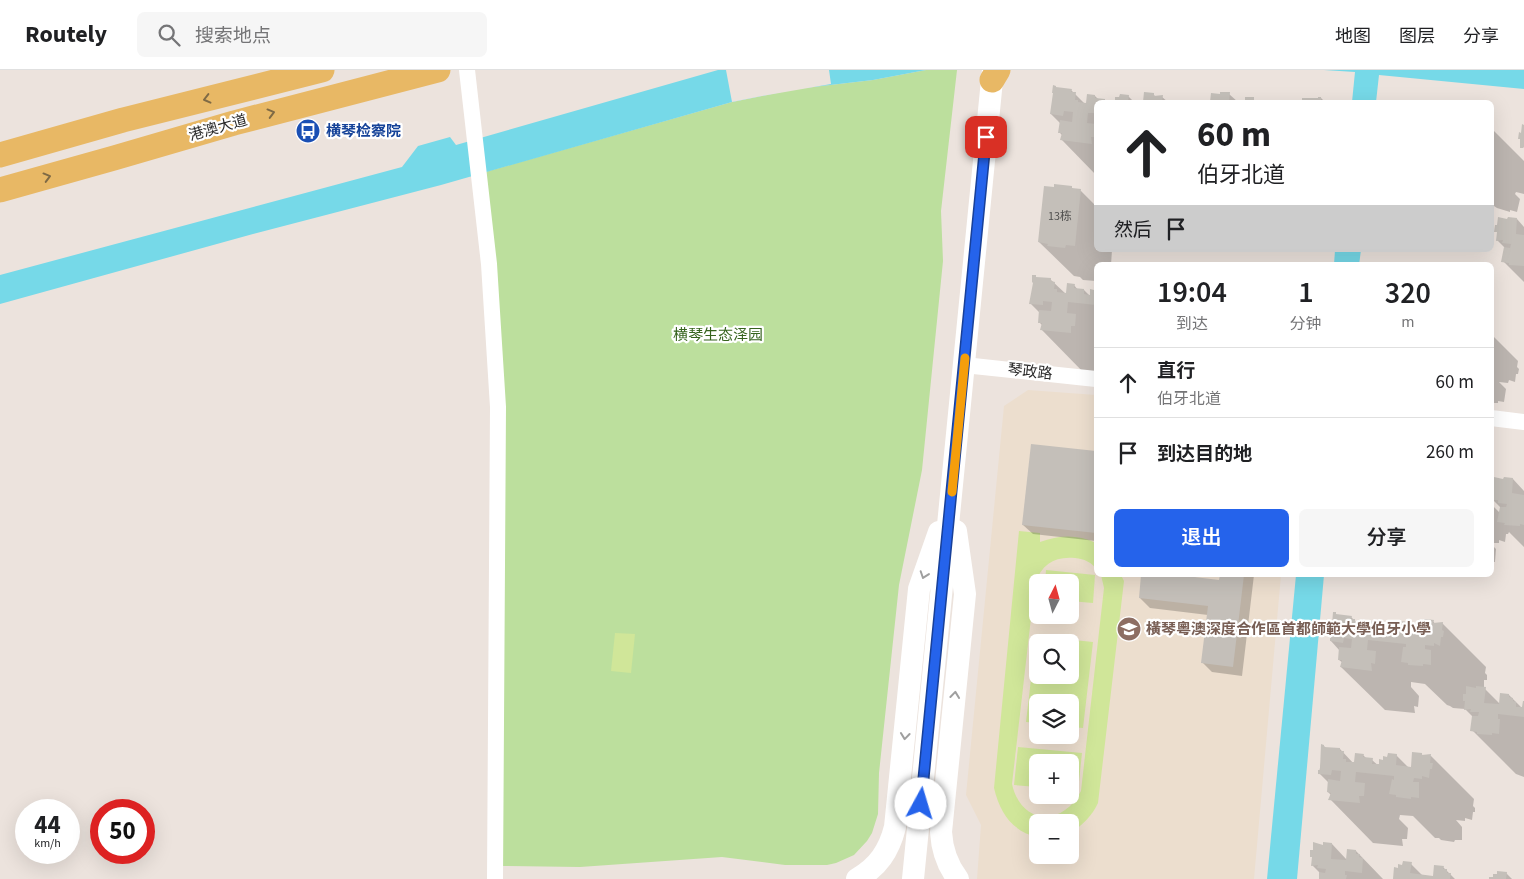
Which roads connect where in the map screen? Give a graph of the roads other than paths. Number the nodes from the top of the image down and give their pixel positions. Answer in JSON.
{"nodes":[{"id":1,"x":322,"y":70,"type":"edge"},
{"id":2,"x":438,"y":70,"type":"edge"},
{"id":3,"x":467,"y":70,"type":"edge"},
{"id":4,"x":993,"y":72,"type":"edge"},
{"id":5,"x":0,"y":155,"type":"edge"},
{"id":6,"x":0,"y":190,"type":"edge"},
{"id":7,"x":964,"y":365,"type":"junction"},
{"id":8,"x":1094,"y":379,"type":"edge"},
{"id":9,"x":1494,"y":418,"type":"edge"},
{"id":10,"x":1524,"y":422,"type":"edge"},
{"id":11,"x":951,"y":496,"type":"junction"},
{"id":12,"x":495,"y":879,"type":"edge"},
{"id":13,"x":857,"y":879,"type":"edge"},
{"id":14,"x":913,"y":879,"type":"edge"},
{"id":15,"x":958,"y":879,"type":"edge"}],
"edges":[{"from":1,"to":5,"type":"main road","name":"港澳大道","one_way":true},
{"from":6,"to":2,"type":"main road","name":"港澳大道","one_way":true},
{"from":3,"to":12,"type":"street"},
{"from":4,"to":7,"type":"main road"},
{"from":7,"to":8,"type":"street","name":"琴政路"},
{"from":7,"to":11,"type":"main road"},
{"from":9,"to":10,"type":"street"},
{"from":11,"to":13,"type":"main road","one_way":true},
{"from":11,"to":14,"type":"main road"},
{"from":15,"to":11,"type":"main road","one_way":true}]}
